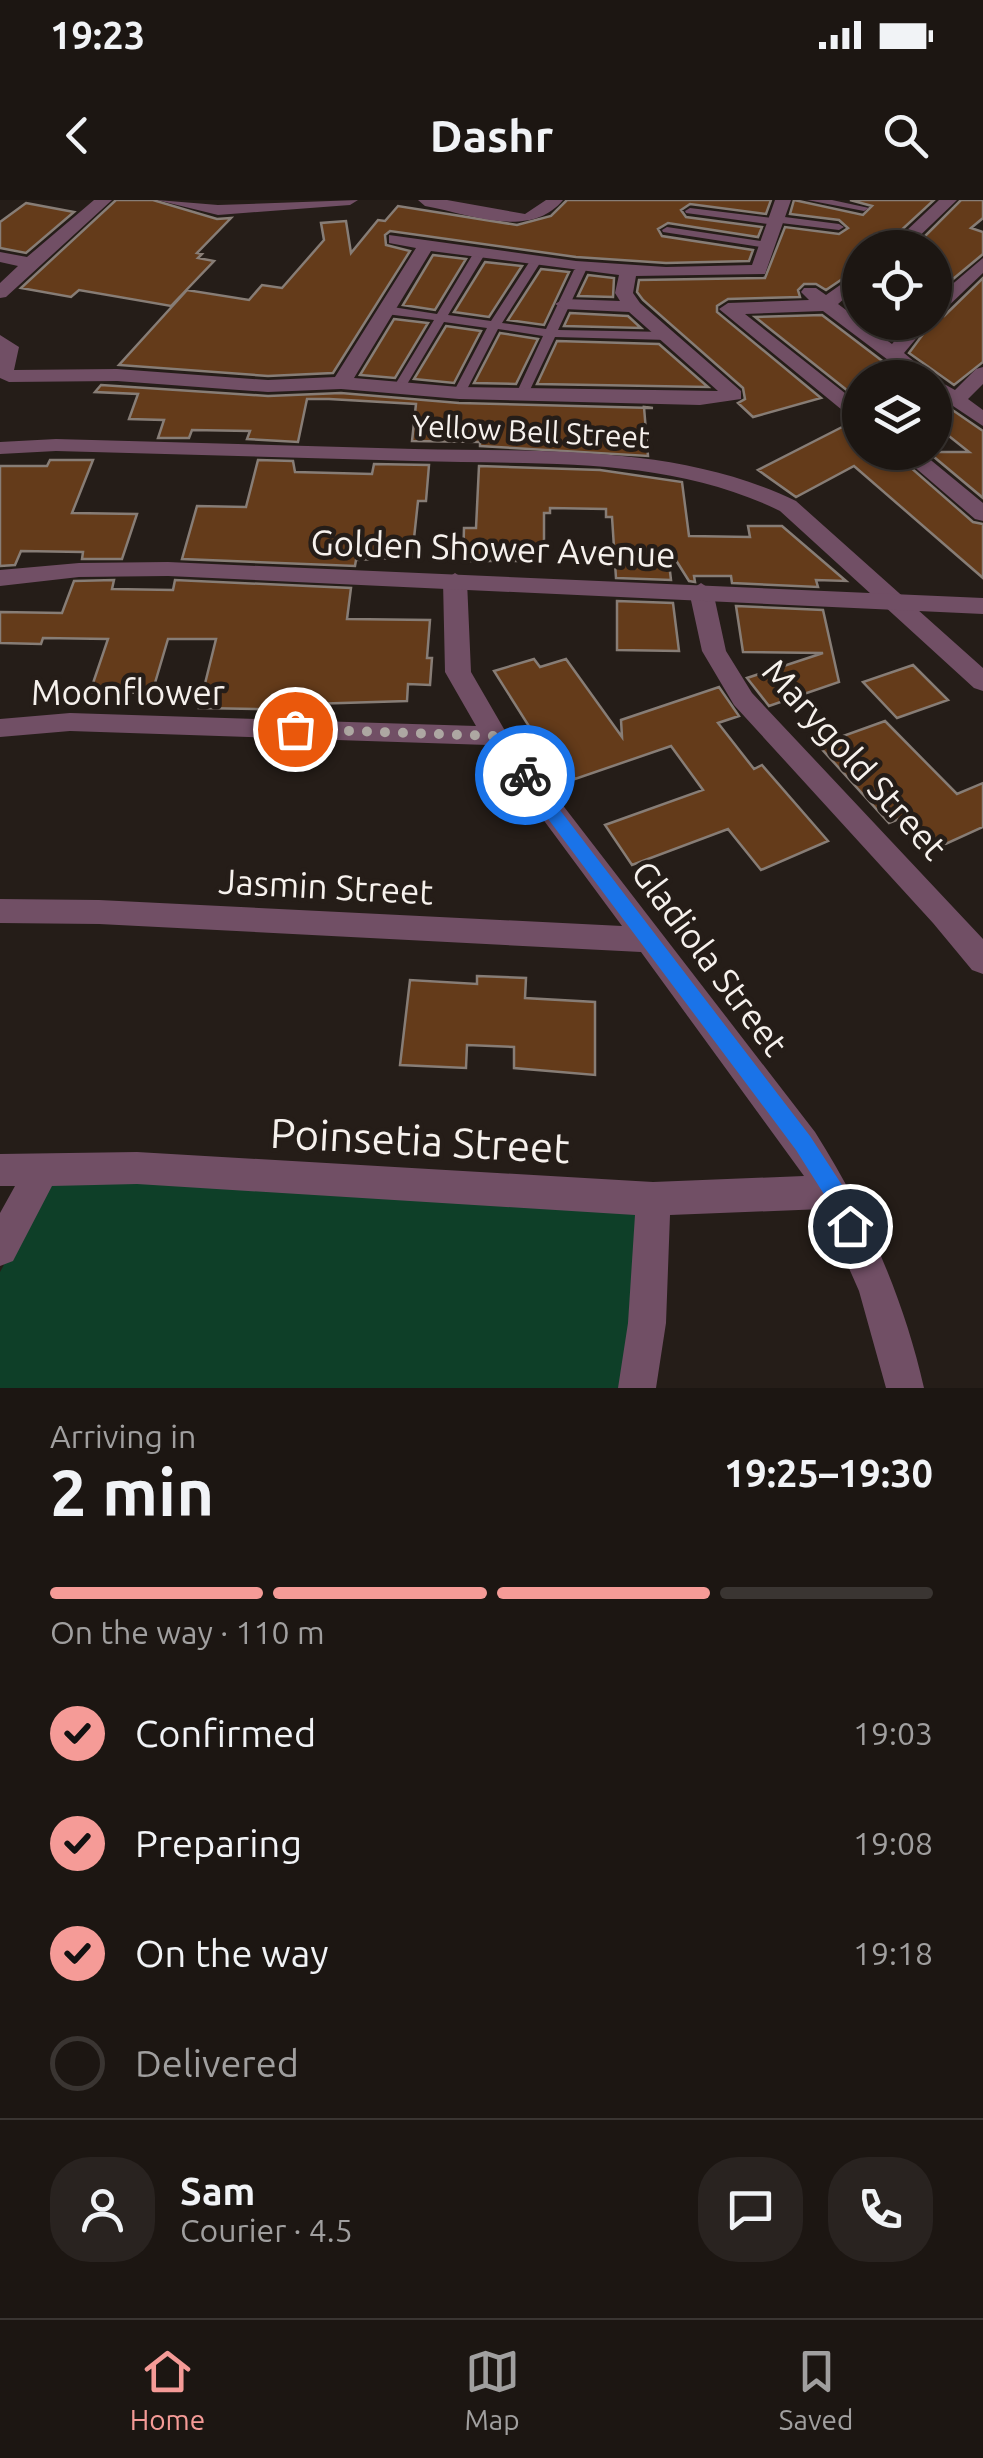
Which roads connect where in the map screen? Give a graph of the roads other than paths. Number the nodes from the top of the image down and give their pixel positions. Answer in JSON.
{"nodes":[{"id":1,"x":79,"y":200,"type":"edge"},
{"id":2,"x":165,"y":200,"type":"edge"},
{"id":3,"x":350,"y":200,"type":"edge"},
{"id":4,"x":555,"y":200,"type":"edge"},
{"id":5,"x":781,"y":200,"type":"edge"},
{"id":6,"x":812,"y":200,"type":"edge"},
{"id":7,"x":949,"y":200,"type":"edge"},
{"id":8,"x":425,"y":201,"type":"edge"},
{"id":9,"x":102,"y":202,"type":"edge"},
{"id":10,"x":864,"y":208,"type":"dead end"},
{"id":11,"x":690,"y":210,"type":"dead end"},
{"id":12,"x":776,"y":220,"type":"junction"},
{"id":13,"x":839,"y":228,"type":"dead end"},
{"id":14,"x":667,"y":230,"type":"dead end"},
{"id":15,"x":916,"y":230,"type":"edge"},
{"id":16,"x":395,"y":239,"type":"dead end"},
{"id":17,"x":768,"y":245,"type":"junction"},
{"id":18,"x":426,"y":246,"type":"junction"},
{"id":19,"x":479,"y":254,"type":"junction"},
{"id":20,"x":0,"y":257,"type":"edge"},
{"id":21,"x":534,"y":263,"type":"junction"},
{"id":22,"x":983,"y":263,"type":"edge"},
{"id":23,"x":33,"y":264,"type":"junction"},
{"id":24,"x":580,"y":270,"type":"junction"},
{"id":25,"x":628,"y":274,"type":"junction"},
{"id":26,"x":842,"y":285,"type":"edge"},
{"id":27,"x":952,"y":293,"type":"edge"},
{"id":28,"x":0,"y":294,"type":"edge"},
{"id":29,"x":817,"y":298,"type":"junction"},
{"id":30,"x":564,"y":304,"type":"junction"},
{"id":31,"x":634,"y":307,"type":"junction"},
{"id":32,"x":386,"y":310,"type":"junction"},
{"id":33,"x":441,"y":318,"type":"junction"},
{"id":34,"x":494,"y":326,"type":"junction"},
{"id":35,"x":550,"y":333,"type":"junction"},
{"id":36,"x":668,"y":336,"type":"junction"},
{"id":37,"x":906,"y":340,"type":"edge"},
{"id":38,"x":0,"y":341,"type":"edge"},
{"id":39,"x":894,"y":354,"type":"junction"},
{"id":40,"x":902,"y":360,"type":"edge"},
{"id":41,"x":983,"y":373,"type":"edge"},
{"id":42,"x":341,"y":383,"type":"junction"},
{"id":43,"x":399,"y":388,"type":"junction"},
{"id":44,"x":459,"y":393,"type":"junction"},
{"id":45,"x":522,"y":394,"type":"junction"},
{"id":46,"x":952,"y":397,"type":"edge"},
{"id":47,"x":956,"y":400,"type":"junction"},
{"id":48,"x":842,"y":401,"type":"edge"},
{"id":49,"x":983,"y":420,"type":"edge"},
{"id":50,"x":0,"y":448,"type":"edge"},
{"id":51,"x":929,"y":470,"type":"edge"},
{"id":52,"x":983,"y":514,"type":"edge"},
{"id":53,"x":0,"y":578,"type":"edge"},
{"id":54,"x":454,"y":582,"type":"junction"},
{"id":55,"x":701,"y":592,"type":"junction"},
{"id":56,"x":897,"y":600,"type":"junction"},
{"id":57,"x":983,"y":606,"type":"edge"},
{"id":58,"x":983,"y":682,"type":"edge"},
{"id":59,"x":0,"y":728,"type":"edge"},
{"id":60,"x":495,"y":736,"type":"junction"},
{"id":61,"x":0,"y":911,"type":"edge"},
{"id":62,"x":649,"y":940,"type":"junction"},
{"id":63,"x":983,"y":961,"type":"edge"},
{"id":64,"x":44,"y":1167,"type":"junction"},
{"id":65,"x":0,"y":1170,"type":"edge"},
{"id":66,"x":834,"y":1192,"type":"junction"},
{"id":67,"x":653,"y":1199,"type":"junction"},
{"id":68,"x":0,"y":1248,"type":"edge"},
{"id":69,"x":637,"y":1388,"type":"edge"},
{"id":70,"x":904,"y":1388,"type":"edge"}],
"edges":[{"from":1,"to":9,"type":"street"},
{"from":2,"to":3,"type":"street"},
{"from":4,"to":8,"type":"street"},
{"from":5,"to":12,"type":"street"},
{"from":6,"to":10,"type":"lane"},
{"from":7,"to":15,"type":"street"},
{"from":9,"to":23,"type":"street"},
{"from":11,"to":12,"type":"lane"},
{"from":12,"to":13,"type":"lane"},
{"from":12,"to":17,"type":"street"},
{"from":14,"to":17,"type":"lane"},
{"from":16,"to":18,"type":"street"},
{"from":17,"to":25,"type":"street"},
{"from":18,"to":19,"type":"street"},
{"from":18,"to":32,"type":"street"},
{"from":19,"to":21,"type":"street"},
{"from":19,"to":33,"type":"lane"},
{"from":20,"to":23,"type":"street"},
{"from":21,"to":24,"type":"street"},
{"from":21,"to":34,"type":"lane"},
{"from":22,"to":27,"type":"street"},
{"from":23,"to":28,"type":"street"},
{"from":24,"to":25,"type":"street"},
{"from":24,"to":30,"type":"lane"},
{"from":25,"to":31,"type":"street"},
{"from":26,"to":29,"type":"street"},
{"from":29,"to":39,"type":"street"},
{"from":29,"to":48,"type":"street"},
{"from":30,"to":31,"type":"street"},
{"from":30,"to":35,"type":"lane"},
{"from":31,"to":36,"type":"street"},
{"from":32,"to":33,"type":"lane"},
{"from":32,"to":42,"type":"street"},
{"from":33,"to":34,"type":"lane"},
{"from":33,"to":43,"type":"lane"},
{"from":34,"to":35,"type":"lane"},
{"from":34,"to":44,"type":"lane"},
{"from":35,"to":36,"type":"lane"},
{"from":35,"to":45,"type":"lane"},
{"from":36,"to":45,"type":"street"},
{"from":37,"to":39,"type":"street"},
{"from":38,"to":42,"type":"street"},
{"from":39,"to":40,"type":"street"},
{"from":41,"to":47,"type":"street"},
{"from":42,"to":43,"type":"street"},
{"from":43,"to":44,"type":"street"},
{"from":44,"to":45,"type":"street"},
{"from":46,"to":47,"type":"street"},
{"from":47,"to":49,"type":"street"},
{"from":50,"to":56,"type":"street","name":"Yellow Bell Street"},
{"from":51,"to":52,"type":"street"},
{"from":53,"to":54,"type":"street","name":"Golden Shower Avenue"},
{"from":54,"to":55,"type":"street","name":"Golden Shower Avenue"},
{"from":54,"to":60,"type":"street","name":"Gladiola Street"},
{"from":55,"to":56,"type":"street","name":"Golden Shower Avenue"},
{"from":55,"to":63,"type":"street","name":"Marygold Street"},
{"from":56,"to":57,"type":"street","name":"Golden Shower Avenue"},
{"from":56,"to":58,"type":"street","name":"Yellow Bell Street"},
{"from":59,"to":60,"type":"street","name":"Moonflower"},
{"from":60,"to":62,"type":"street","name":"Gladiola Street"},
{"from":61,"to":62,"type":"street","name":"Jasmin Street"},
{"from":62,"to":66,"type":"street","name":"Gladiola Street"},
{"from":64,"to":65,"type":"street","name":"Poinsetia Street"},
{"from":64,"to":67,"type":"street","name":"Poinsetia Street"},
{"from":64,"to":68,"type":"street"},
{"from":66,"to":67,"type":"street","name":"Poinsetia Street"},
{"from":66,"to":70,"type":"street","name":"Gladiola Street"},
{"from":67,"to":69,"type":"street"}]}
